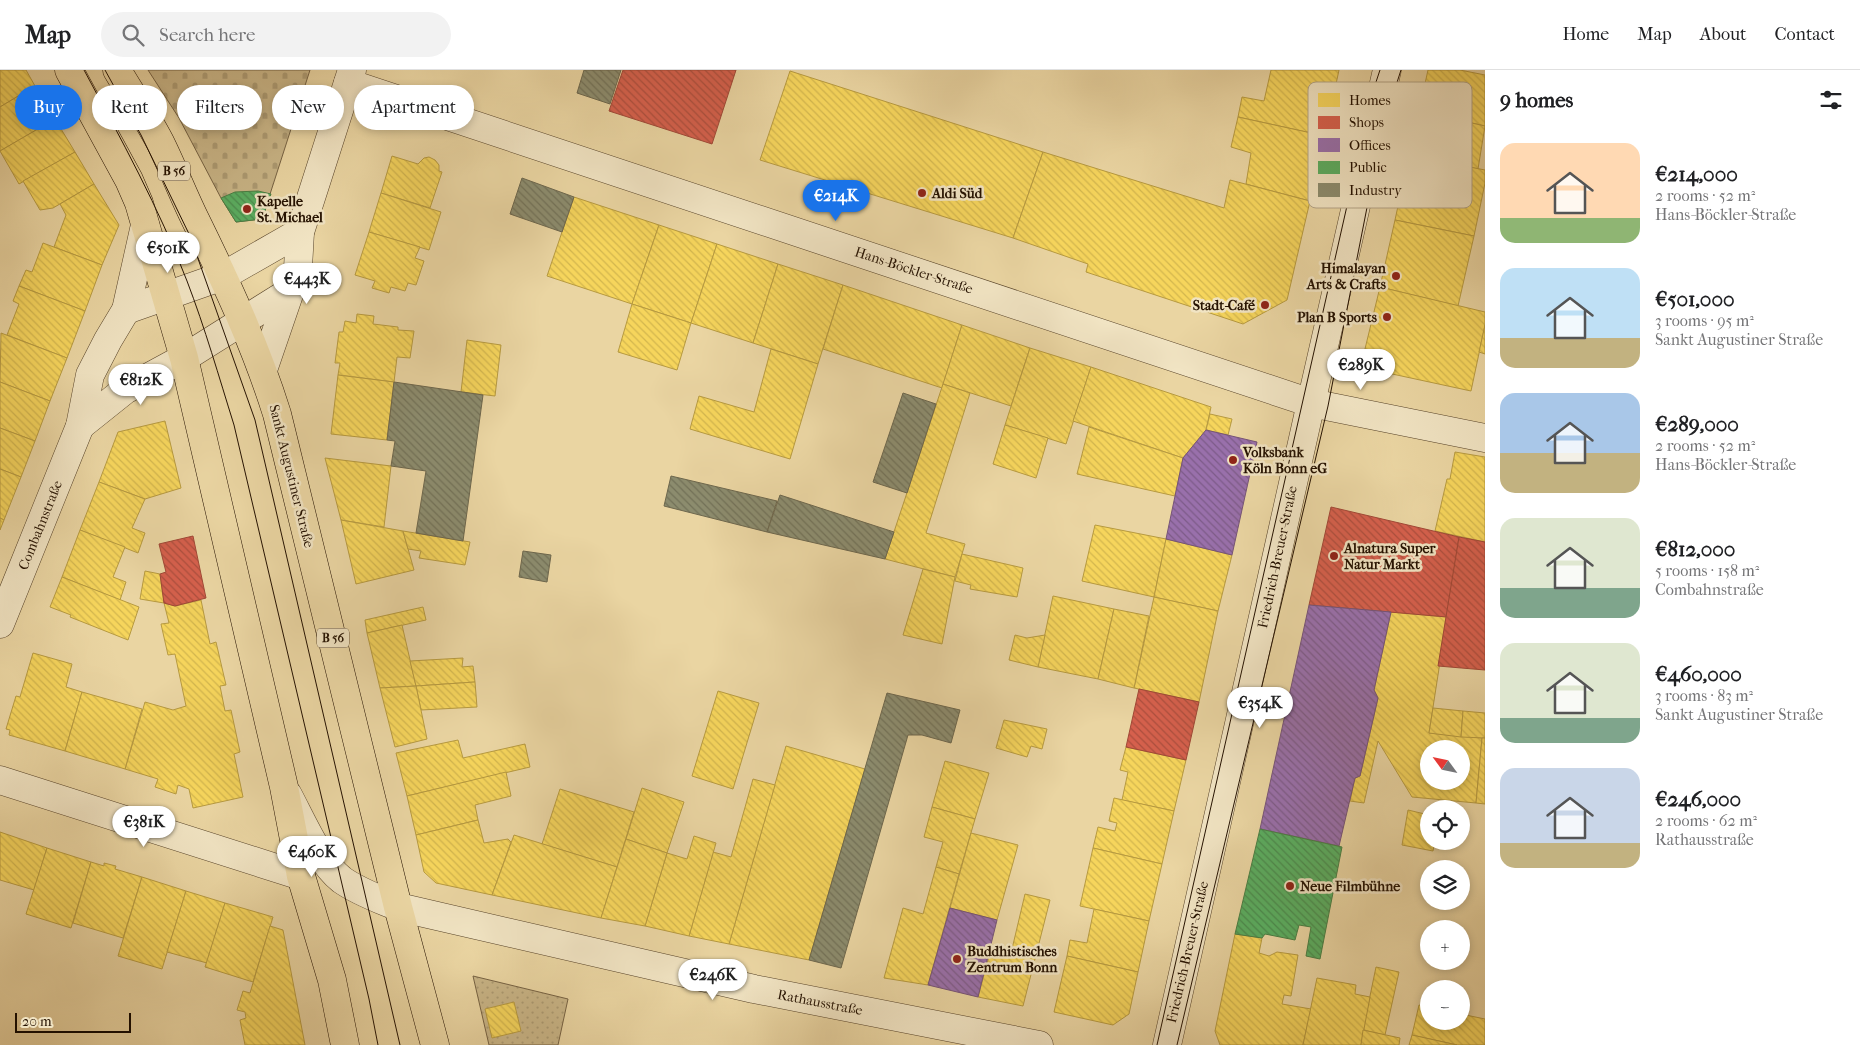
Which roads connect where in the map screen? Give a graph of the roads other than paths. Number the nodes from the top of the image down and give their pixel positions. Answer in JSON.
{"nodes":[{"id":1,"x":69,"y":70,"type":"edge"},
{"id":2,"x":117,"y":70,"type":"edge"},
{"id":3,"x":350,"y":76,"type":"edge"},
{"id":4,"x":1355,"y":208,"type":"edge"},
{"id":5,"x":145,"y":225,"type":"junction"},
{"id":6,"x":300,"y":232,"type":"junction"},
{"id":7,"x":223,"y":276,"type":"junction"},
{"id":8,"x":289,"y":292,"type":"junction"},
{"id":9,"x":166,"y":297,"type":"junction"},
{"id":10,"x":126,"y":310,"type":"junction"},
{"id":11,"x":242,"y":321,"type":"junction"},
{"id":12,"x":184,"y":358,"type":"junction"},
{"id":13,"x":263,"y":370,"type":"junction"},
{"id":14,"x":1310,"y":403,"type":"junction"},
{"id":15,"x":80,"y":426,"type":"junction"},
{"id":16,"x":1485,"y":438,"type":"edge"},
{"id":17,"x":0,"y":624,"type":"edge"},
{"id":18,"x":0,"y":780,"type":"edge"},
{"id":19,"x":284,"y":787,"type":"junction"},
{"id":20,"x":301,"y":876,"type":"junction"},
{"id":21,"x":398,"y":907,"type":"junction"},
{"id":22,"x":345,"y":1045,"type":"edge"},
{"id":23,"x":435,"y":1045,"type":"edge"},
{"id":24,"x":1039,"y":1045,"type":"edge"},
{"id":25,"x":1166,"y":1045,"type":"edge"}],
"edges":[{"from":1,"to":5,"type":"main road"},
{"from":2,"to":7,"type":"main road","name":"Sankt Augustiner Straße","number":"B 56"},
{"from":3,"to":6,"type":"street"},
{"from":3,"to":14,"type":"street","name":"Hans-Böckler-Straße"},
{"from":4,"to":14,"type":"street","name":"Friedrich-Breuer-Straße"},
{"from":5,"to":9,"type":"main road"},
{"from":5,"to":10,"type":"street","name":"Combahnstraße"},
{"from":6,"to":7,"type":"street"},
{"from":6,"to":8,"type":"street"},
{"from":7,"to":9,"type":"street"},
{"from":7,"to":11,"type":"main road","name":"Sankt Augustiner Straße","number":"B 56"},
{"from":8,"to":11,"type":"street","name":"Combahnstraße"},
{"from":8,"to":13,"type":"street"},
{"from":9,"to":10,"type":"street"},
{"from":9,"to":12,"type":"main road"},
{"from":10,"to":15,"type":"street","name":"Combahnstraße"},
{"from":11,"to":12,"type":"street","name":"Combahnstraße"},
{"from":11,"to":13,"type":"main road","name":"Sankt Augustiner Straße","number":"B 56"},
{"from":12,"to":15,"type":"street","name":"Combahnstraße"},
{"from":12,"to":19,"type":"main road"},
{"from":13,"to":21,"type":"main road","name":"Sankt Augustiner Straße","number":"B 56"},
{"from":14,"to":16,"type":"street","name":"Hans-Böckler-Straße"},
{"from":14,"to":25,"type":"street","name":"Friedrich-Breuer-Straße"},
{"from":15,"to":17,"type":"street","name":"Combahnstraße"},
{"from":18,"to":20,"type":"street"},
{"from":19,"to":20,"type":"main road"},
{"from":19,"to":21,"type":"street"},
{"from":20,"to":22,"type":"main road"},
{"from":21,"to":23,"type":"main road","name":"Sankt Augustiner Straße","number":"B 56"},
{"from":21,"to":24,"type":"street","name":"Rathausstraße"}]}
